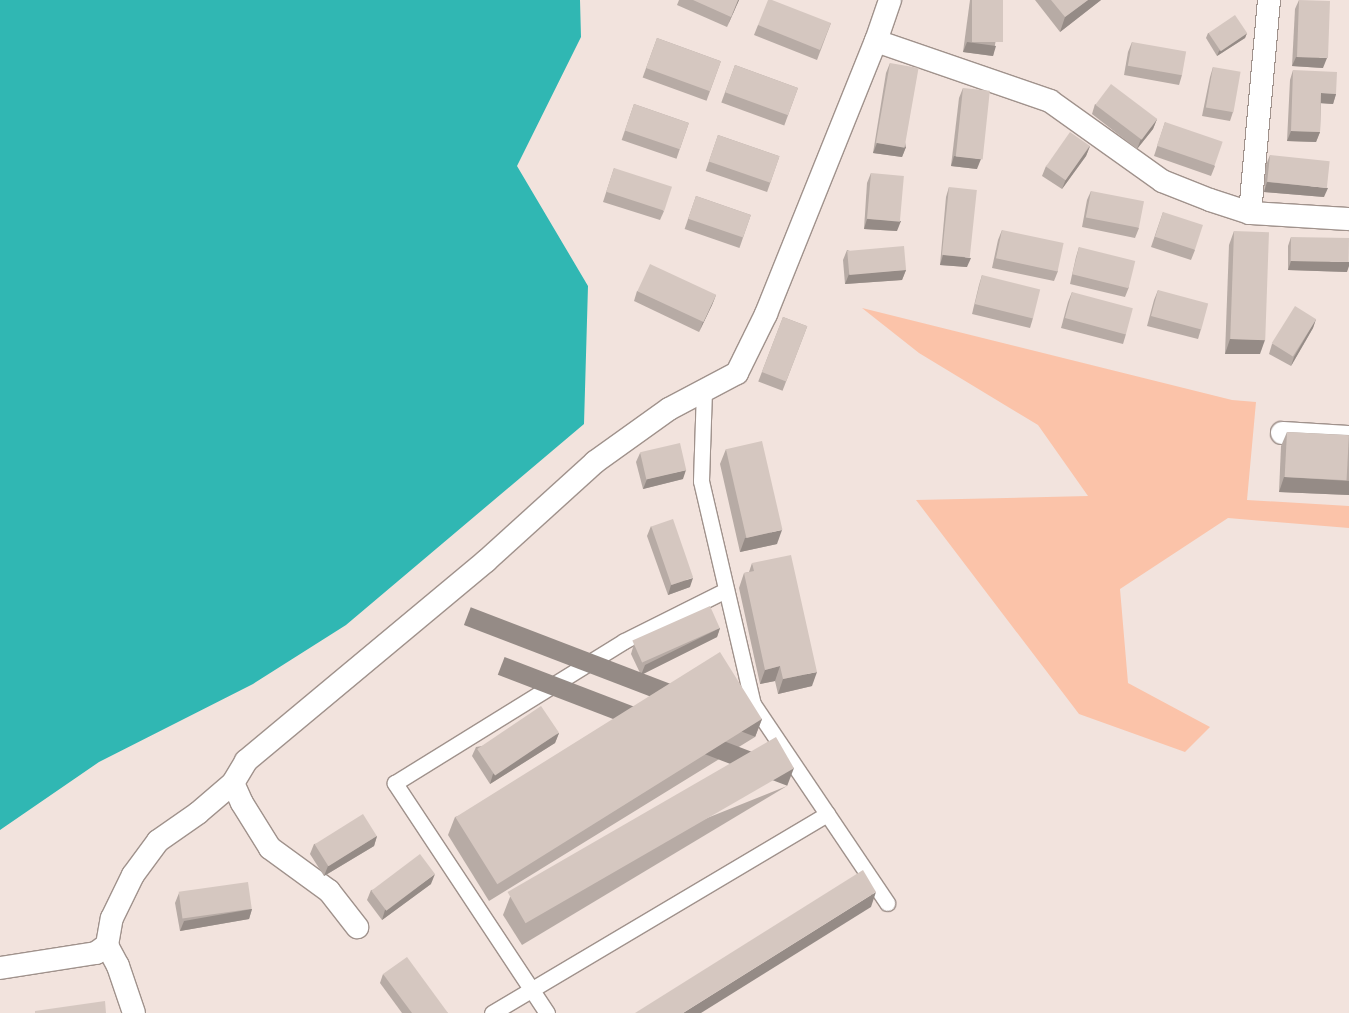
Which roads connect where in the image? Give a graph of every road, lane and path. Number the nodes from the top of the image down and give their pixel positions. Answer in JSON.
{"nodes":[{"id":1,"x":890,"y":0,"type":"edge"},
{"id":2,"x":1269,"y":0,"type":"edge"},
{"id":3,"x":876,"y":41,"type":"junction"},
{"id":4,"x":1250,"y":213,"type":"junction"},
{"id":5,"x":1349,"y":220,"type":"edge"},
{"id":6,"x":704,"y":390,"type":"junction"},
{"id":7,"x":1282,"y":433,"type":"dead end"},
{"id":8,"x":1349,"y":437,"type":"edge"},
{"id":9,"x":726,"y":590,"type":"junction"},
{"id":10,"x":234,"y":783,"type":"junction"},
{"id":11,"x":828,"y":814,"type":"junction"},
{"id":12,"x":887,"y":903,"type":"dead end"},
{"id":13,"x":357,"y":927,"type":"dead end"},
{"id":14,"x":107,"y":945,"type":"junction"},
{"id":15,"x":0,"y":968,"type":"edge"},
{"id":16,"x":531,"y":989,"type":"junction"},
{"id":17,"x":134,"y":1013,"type":"edge"},
{"id":18,"x":492,"y":1013,"type":"edge"},
{"id":19,"x":547,"y":1013,"type":"edge"}],
"edges":[{"from":1,"to":3,"type":"street"},
{"from":2,"to":4,"type":"street"},
{"from":3,"to":4,"type":"street"},
{"from":3,"to":6,"type":"street"},
{"from":4,"to":5,"type":"street"},
{"from":6,"to":9,"type":"lane"},
{"from":6,"to":10,"type":"street"},
{"from":7,"to":8,"type":"street"},
{"from":9,"to":11,"type":"lane"},
{"from":9,"to":16,"type":"lane"},
{"from":10,"to":13,"type":"street"},
{"from":10,"to":14,"type":"street"},
{"from":11,"to":12,"type":"lane"},
{"from":11,"to":16,"type":"lane"},
{"from":14,"to":15,"type":"street"},
{"from":14,"to":17,"type":"street"},
{"from":16,"to":18,"type":"lane"},
{"from":16,"to":19,"type":"lane"}]}
